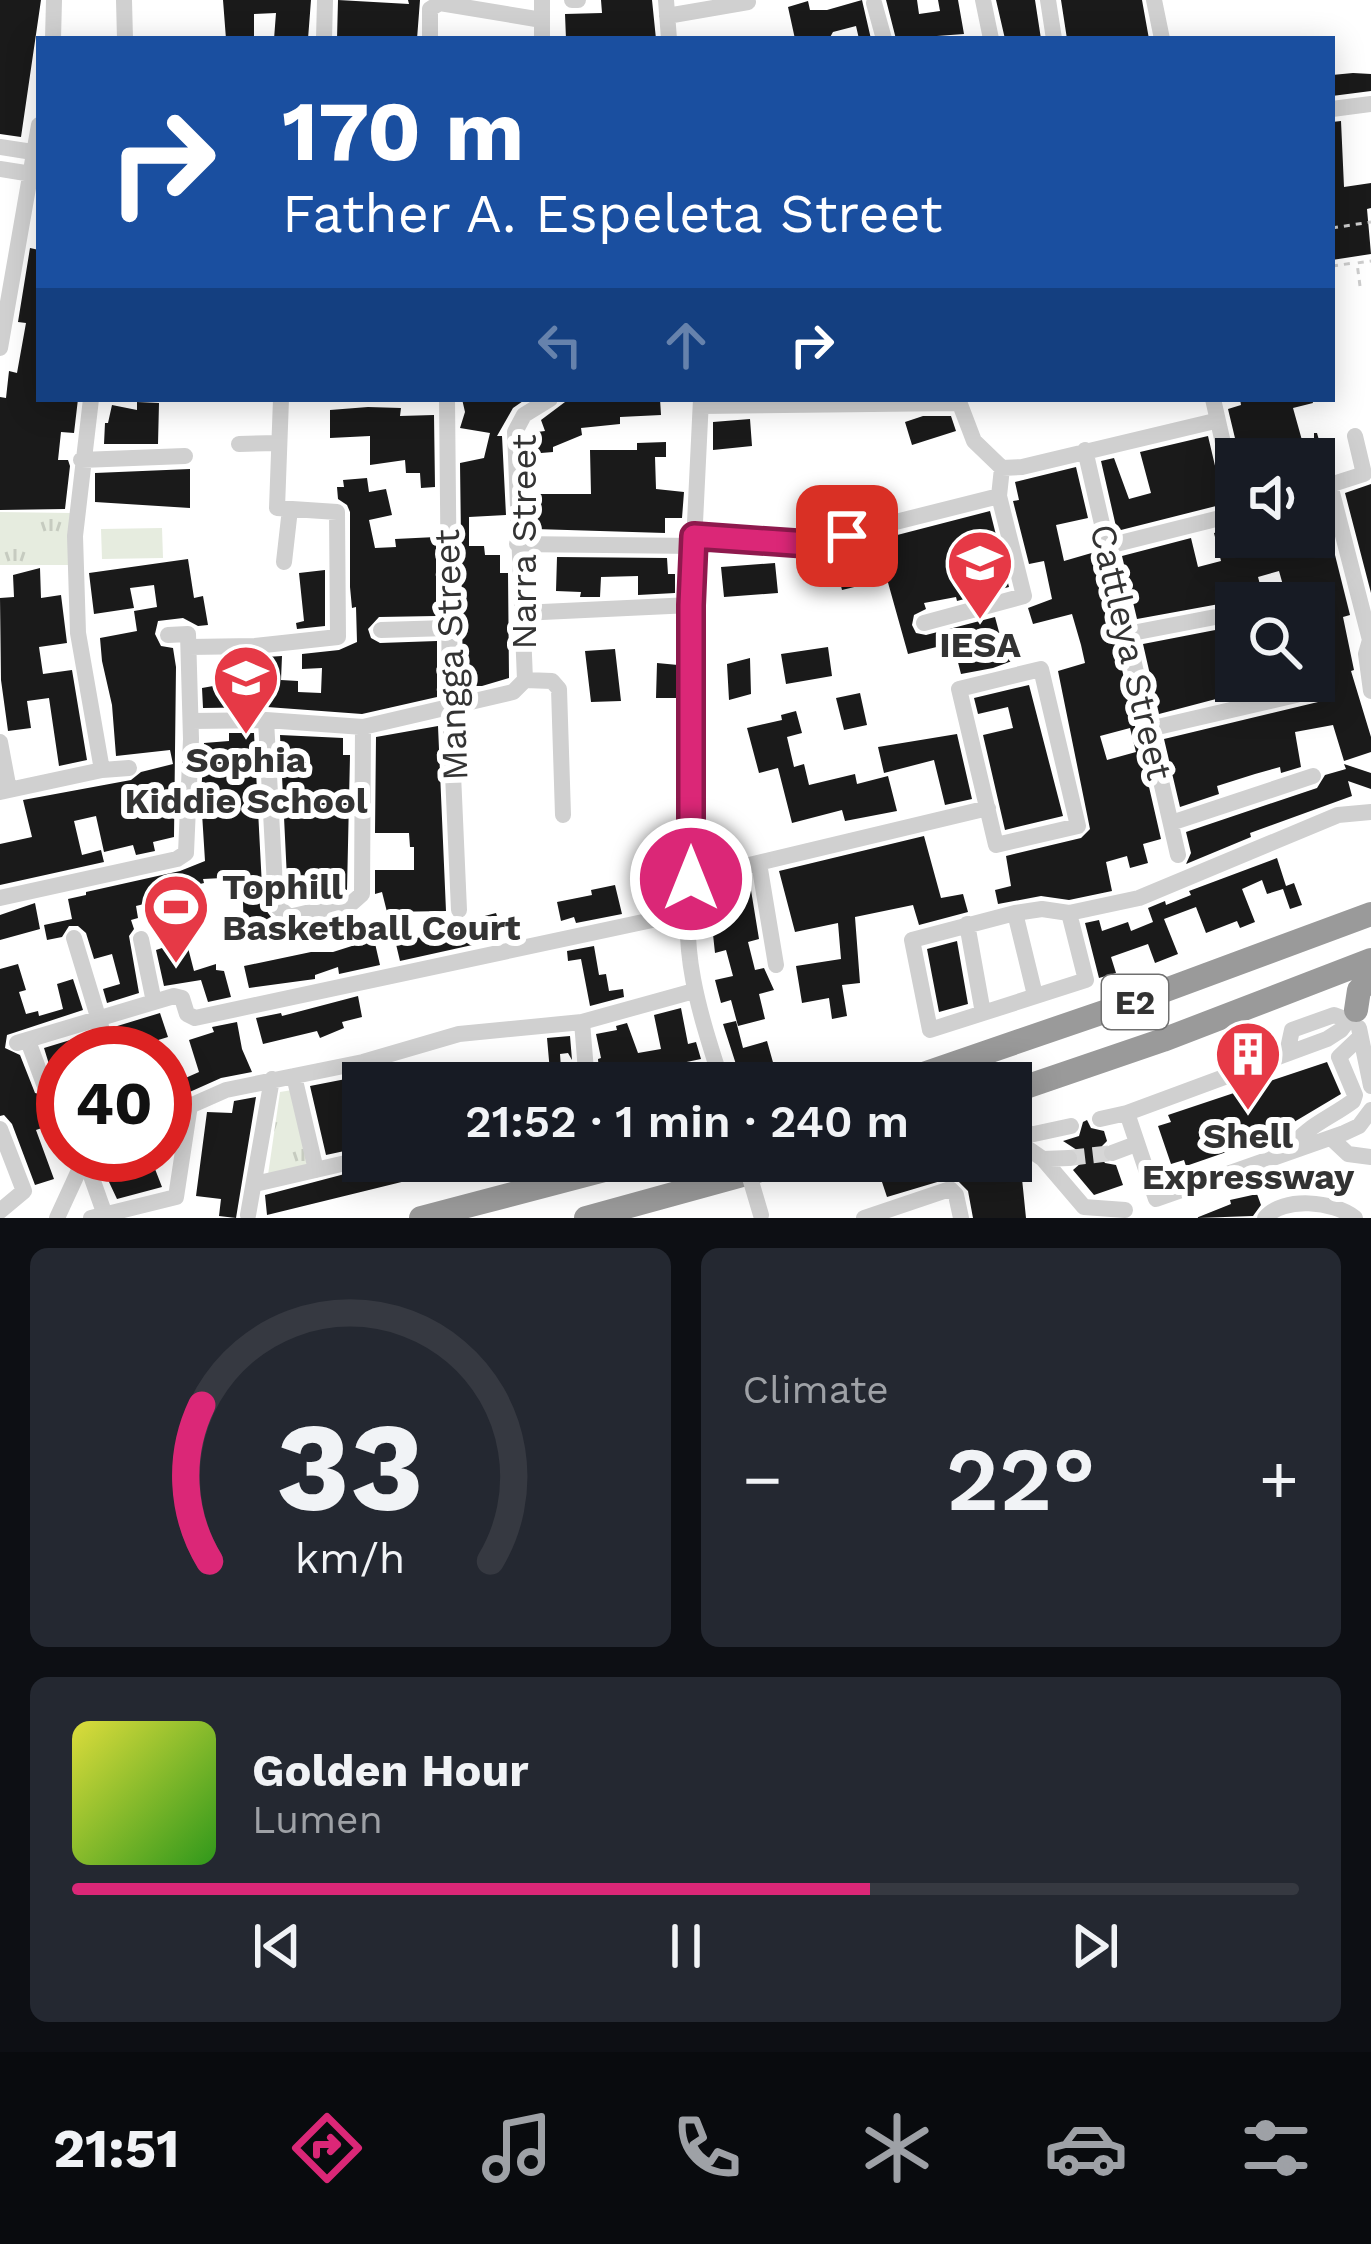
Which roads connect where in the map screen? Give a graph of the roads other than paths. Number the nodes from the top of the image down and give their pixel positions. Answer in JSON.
{"nodes":[{"id":1,"x":54,"y":0,"type":"edge"},
{"id":2,"x":124,"y":0,"type":"edge"},
{"id":3,"x":325,"y":0,"type":"edge"},
{"id":4,"x":542,"y":0,"type":"edge"},
{"id":5,"x":983,"y":0,"type":"edge"},
{"id":6,"x":1048,"y":0,"type":"edge"},
{"id":7,"x":1154,"y":0,"type":"edge"},
{"id":8,"x":748,"y":2,"type":"edge"},
{"id":9,"x":874,"y":3,"type":"dead end"},
{"id":10,"x":666,"y":8,"type":"edge"},
{"id":11,"x":542,"y":30,"type":"edge"},
{"id":12,"x":53,"y":36,"type":"edge"},
{"id":13,"x":124,"y":36,"type":"edge"},
{"id":14,"x":324,"y":36,"type":"edge"},
{"id":15,"x":430,"y":36,"type":"edge"},
{"id":16,"x":883,"y":36,"type":"edge"},
{"id":17,"x":990,"y":36,"type":"edge"},
{"id":18,"x":1054,"y":36,"type":"edge"},
{"id":19,"x":1161,"y":36,"type":"edge"},
{"id":20,"x":1371,"y":104,"type":"edge"},
{"id":21,"x":1335,"y":109,"type":"edge"},
{"id":22,"x":0,"y":147,"type":"edge"},
{"id":23,"x":36,"y":153,"type":"edge"},
{"id":24,"x":0,"y":169,"type":"edge"},
{"id":25,"x":34,"y":174,"type":"edge"},
{"id":26,"x":6,"y":272,"type":"edge"},
{"id":27,"x":0,"y":348,"type":"edge"},
{"id":28,"x":91,"y":402,"type":"edge"},
{"id":29,"x":281,"y":402,"type":"edge"},
{"id":30,"x":447,"y":402,"type":"edge"},
{"id":31,"x":545,"y":402,"type":"edge"},
{"id":32,"x":830,"y":402,"type":"edge"},
{"id":33,"x":958,"y":402,"type":"edge"},
{"id":34,"x":1213,"y":402,"type":"edge"},
{"id":35,"x":701,"y":403,"type":"edge"},
{"id":36,"x":1215,"y":421,"type":"junction"},
{"id":37,"x":1354,"y":436,"type":"dead end"},
{"id":38,"x":1220,"y":438,"type":"edge"},
{"id":39,"x":278,"y":443,"type":"junction"},
{"id":40,"x":239,"y":444,"type":"dead end"},
{"id":41,"x":1085,"y":450,"type":"junction"},
{"id":42,"x":185,"y":456,"type":"dead end"},
{"id":43,"x":81,"y":460,"type":"junction"},
{"id":44,"x":1002,"y":468,"type":"junction"},
{"id":45,"x":1335,"y":484,"type":"edge"},
{"id":46,"x":999,"y":496,"type":"junction"},
{"id":47,"x":290,"y":509,"type":"junction"},
{"id":48,"x":1215,"y":519,"type":"edge"},
{"id":49,"x":1335,"y":529,"type":"edge"},
{"id":50,"x":694,"y":541,"type":"junction"},
{"id":51,"x":517,"y":544,"type":"junction"},
{"id":52,"x":1108,"y":546,"type":"junction"},
{"id":53,"x":284,"y":562,"type":"dead end"},
{"id":54,"x":691,"y":605,"type":"junction"},
{"id":55,"x":521,"y":613,"type":"junction"},
{"id":56,"x":1215,"y":618,"type":"edge"},
{"id":57,"x":924,"y":623,"type":"dead end"},
{"id":58,"x":448,"y":628,"type":"junction"},
{"id":59,"x":382,"y":630,"type":"dead end"},
{"id":60,"x":167,"y":634,"type":"dead end"},
{"id":61,"x":1127,"y":634,"type":"junction"},
{"id":62,"x":189,"y":647,"type":"junction"},
{"id":63,"x":525,"y":680,"type":"junction"},
{"id":64,"x":578,"y":682,"type":"dead end"},
{"id":65,"x":556,"y":684,"type":"junction"},
{"id":66,"x":1371,"y":691,"type":"edge"},
{"id":67,"x":1266,"y":702,"type":"edge"},
{"id":68,"x":450,"y":706,"type":"junction"},
{"id":69,"x":266,"y":720,"type":"junction"},
{"id":70,"x":191,"y":721,"type":"junction"},
{"id":71,"x":363,"y":728,"type":"junction"},
{"id":72,"x":1149,"y":729,"type":"junction"},
{"id":73,"x":0,"y":742,"type":"edge"},
{"id":74,"x":129,"y":768,"type":"dead end"},
{"id":75,"x":102,"y":770,"type":"junction"},
{"id":76,"x":1313,"y":776,"type":"dead end"},
{"id":77,"x":4,"y":791,"type":"edge"},
{"id":78,"x":988,"y":808,"type":"junction"},
{"id":79,"x":1371,"y":812,"type":"edge"},
{"id":80,"x":562,"y":814,"type":"dead end"},
{"id":81,"x":1171,"y":823,"type":"junction"},
{"id":82,"x":1178,"y":855,"type":"dead end"},
{"id":83,"x":759,"y":863,"type":"junction"},
{"id":84,"x":691,"y":879,"type":"junction"},
{"id":85,"x":0,"y":898,"type":"edge"},
{"id":86,"x":459,"y":910,"type":"dead end"},
{"id":87,"x":1015,"y":913,"type":"junction"},
{"id":88,"x":1070,"y":913,"type":"junction"},
{"id":89,"x":685,"y":914,"type":"junction"},
{"id":90,"x":1371,"y":914,"type":"edge"},
{"id":91,"x":967,"y":925,"type":"junction"},
{"id":92,"x":74,"y":938,"type":"dead end"},
{"id":93,"x":141,"y":939,"type":"dead end"},
{"id":94,"x":1371,"y":960,"type":"edge"},
{"id":95,"x":776,"y":964,"type":"dead end"},
{"id":96,"x":1371,"y":980,"type":"edge"},
{"id":97,"x":694,"y":992,"type":"junction"},
{"id":98,"x":1035,"y":995,"type":"junction"},
{"id":99,"x":154,"y":1002,"type":"junction"},
{"id":100,"x":983,"y":1013,"type":"junction"},
{"id":101,"x":98,"y":1018,"type":"junction"},
{"id":102,"x":582,"y":1022,"type":"junction"},
{"id":103,"x":1359,"y":1024,"type":"edge"},
{"id":104,"x":73,"y":1026,"type":"edge"},
{"id":105,"x":101,"y":1026,"type":"edge"},
{"id":106,"x":36,"y":1038,"type":"edge"},
{"id":107,"x":363,"y":1062,"type":"edge"},
{"id":108,"x":585,"y":1062,"type":"edge"},
{"id":109,"x":716,"y":1062,"type":"edge"},
{"id":110,"x":958,"y":1062,"type":"edge"},
{"id":111,"x":342,"y":1066,"type":"edge"},
{"id":112,"x":36,"y":1069,"type":"edge"},
{"id":113,"x":294,"y":1076,"type":"junction"},
{"id":114,"x":272,"y":1079,"type":"junction"},
{"id":115,"x":1032,"y":1085,"type":"edge"},
{"id":116,"x":1371,"y":1085,"type":"edge"},
{"id":117,"x":192,"y":1104,"type":"edge"},
{"id":118,"x":1371,"y":1110,"type":"edge"},
{"id":119,"x":1127,"y":1113,"type":"junction"},
{"id":120,"x":1100,"y":1119,"type":"dead end"},
{"id":121,"x":1071,"y":1126,"type":"dead end"},
{"id":122,"x":0,"y":1130,"type":"edge"},
{"id":123,"x":1032,"y":1134,"type":"edge"},
{"id":124,"x":1331,"y":1138,"type":"junction"},
{"id":125,"x":1136,"y":1144,"type":"junction"},
{"id":126,"x":1032,"y":1151,"type":"edge"},
{"id":127,"x":1287,"y":1152,"type":"junction"},
{"id":128,"x":1112,"y":1153,"type":"tunnel mouth"},
{"id":129,"x":1371,"y":1157,"type":"edge"},
{"id":130,"x":1069,"y":1158,"type":"tunnel mouth"},
{"id":131,"x":1043,"y":1160,"type":"junction"},
{"id":132,"x":342,"y":1164,"type":"edge"},
{"id":133,"x":316,"y":1170,"type":"junction"},
{"id":134,"x":9,"y":1177,"type":"edge"},
{"id":135,"x":73,"y":1182,"type":"edge"},
{"id":136,"x":91,"y":1182,"type":"edge"},
{"id":137,"x":178,"y":1182,"type":"edge"},
{"id":138,"x":559,"y":1182,"type":"edge"},
{"id":139,"x":717,"y":1182,"type":"edge"},
{"id":140,"x":751,"y":1182,"type":"edge"},
{"id":141,"x":255,"y":1184,"type":"junction"},
{"id":142,"x":1141,"y":1205,"type":"junction"},
{"id":143,"x":0,"y":1211,"type":"edge"},
{"id":144,"x":248,"y":1215,"type":"edge"},
{"id":145,"x":762,"y":1216,"type":"edge"},
{"id":146,"x":98,"y":1217,"type":"edge"},
{"id":147,"x":57,"y":1218,"type":"edge"},
{"id":148,"x":421,"y":1218,"type":"edge"},
{"id":149,"x":586,"y":1218,"type":"edge"},
{"id":150,"x":864,"y":1218,"type":"edge"},
{"id":151,"x":961,"y":1218,"type":"edge"},
{"id":152,"x":1265,"y":1218,"type":"edge"},
{"id":153,"x":1355,"y":1218,"type":"edge"}],
"edges":[{"from":1,"to":12,"type":"street"},
{"from":2,"to":13,"type":"street"},
{"from":3,"to":14,"type":"street"},
{"from":4,"to":11,"type":"street"},
{"from":5,"to":17,"type":"street"},
{"from":6,"to":18,"type":"street"},
{"from":7,"to":19,"type":"street"},
{"from":8,"to":10,"type":"street"},
{"from":9,"to":16,"type":"street"},
{"from":11,"to":15,"type":"street"},
{"from":20,"to":21,"type":"street"},
{"from":22,"to":23,"type":"street"},
{"from":24,"to":25,"type":"street"},
{"from":25,"to":26,"type":"street"},
{"from":26,"to":27,"type":"street"},
{"from":28,"to":43,"type":"street"},
{"from":29,"to":39,"type":"street"},
{"from":30,"to":58,"type":"street","name":"Mangga Street"},
{"from":31,"to":51,"type":"street","name":"Narra Street"},
{"from":32,"to":35,"type":"street"},
{"from":33,"to":44,"type":"street"},
{"from":34,"to":36,"type":"street"},
{"from":35,"to":50,"type":"street"},
{"from":36,"to":38,"type":"street"},
{"from":36,"to":41,"type":"street"},
{"from":37,"to":45,"type":"street"},
{"from":39,"to":40,"type":"street"},
{"from":39,"to":47,"type":"street"},
{"from":41,"to":44,"type":"street"},
{"from":41,"to":52,"type":"street","name":"Cattleya Street"},
{"from":42,"to":43,"type":"street"},
{"from":43,"to":75,"type":"street"},
{"from":44,"to":46,"type":"street"},
{"from":46,"to":50,"type":"street"},
{"from":46,"to":57,"type":"street"},
{"from":47,"to":53,"type":"street"},
{"from":47,"to":62,"type":"street"},
{"from":48,"to":52,"type":"street"},
{"from":49,"to":66,"type":"street"},
{"from":50,"to":51,"type":"street"},
{"from":50,"to":54,"type":"street"},
{"from":51,"to":55,"type":"street","name":"Narra Street"},
{"from":52,"to":61,"type":"street","name":"Cattleya Street"},
{"from":54,"to":55,"type":"street"},
{"from":54,"to":84,"type":"street"},
{"from":55,"to":63,"type":"street","name":"Narra Street"},
{"from":56,"to":61,"type":"street"},
{"from":58,"to":59,"type":"street"},
{"from":58,"to":68,"type":"street","name":"Mangga Street"},
{"from":60,"to":62,"type":"street"},
{"from":61,"to":72,"type":"street","name":"Cattleya Street"},
{"from":62,"to":70,"type":"street"},
{"from":63,"to":65,"type":"street","name":"Narra Street"},
{"from":63,"to":68,"type":"street"},
{"from":64,"to":65,"type":"street"},
{"from":65,"to":80,"type":"street","name":"Narra Street"},
{"from":67,"to":72,"type":"street"},
{"from":68,"to":71,"type":"street"},
{"from":68,"to":86,"type":"street","name":"Mangga Street"},
{"from":69,"to":70,"type":"street"},
{"from":69,"to":71,"type":"street"},
{"from":69,"to":71,"type":"street"},
{"from":70,"to":85,"type":"street"},
{"from":72,"to":81,"type":"street","name":"Cattleya Street"},
{"from":73,"to":77,"type":"street"},
{"from":74,"to":75,"type":"street"},
{"from":75,"to":77,"type":"street"},
{"from":76,"to":81,"type":"street"},
{"from":78,"to":78,"type":"street"},
{"from":78,"to":83,"type":"street"},
{"from":79,"to":88,"type":"street"},
{"from":81,"to":82,"type":"street","name":"Cattleya Street"},
{"from":83,"to":84,"type":"street"},
{"from":83,"to":95,"type":"street"},
{"from":84,"to":89,"type":"street"},
{"from":87,"to":88,"type":"street"},
{"from":87,"to":91,"type":"street"},
{"from":87,"to":98,"type":"street"},
{"from":88,"to":98,"type":"street"},
{"from":89,"to":97,"type":"street"},
{"from":89,"to":99,"type":"street"},
{"from":90,"to":110,"type":"highway","number":"E2"},
{"from":91,"to":100,"type":"street"},
{"from":91,"to":100,"type":"street"},
{"from":92,"to":101,"type":"street"},
{"from":93,"to":99,"type":"street"},
{"from":94,"to":115,"type":"highway","number":"E2"},
{"from":96,"to":103,"type":"highway"},
{"from":97,"to":102,"type":"street"},
{"from":97,"to":109,"type":"street"},
{"from":98,"to":100,"type":"street"},
{"from":99,"to":101,"type":"street"},
{"from":101,"to":104,"type":"street"},
{"from":101,"to":105,"type":"street"},
{"from":102,"to":107,"type":"street"},
{"from":102,"to":108,"type":"street"},
{"from":103,"to":116,"type":"street"},
{"from":103,"to":119,"type":"street"},
{"from":103,"to":127,"type":"street"},
{"from":106,"to":112,"type":"street"},
{"from":111,"to":113,"type":"street"},
{"from":113,"to":114,"type":"street"},
{"from":113,"to":133,"type":"street"},
{"from":114,"to":117,"type":"street"},
{"from":114,"to":141,"type":"street"},
{"from":118,"to":124,"type":"street"},
{"from":119,"to":120,"type":"street"},
{"from":119,"to":125,"type":"street"},
{"from":121,"to":123,"type":"street"},
{"from":122,"to":134,"type":"street"},
{"from":124,"to":127,"type":"street"},
{"from":124,"to":129,"type":"street"},
{"from":125,"to":128,"type":"street"},
{"from":125,"to":142,"type":"street"},
{"from":126,"to":131,"type":"street"},
{"from":127,"to":142,"type":"street"},
{"from":130,"to":131,"type":"street"},
{"from":131,"to":142,"type":"street"},
{"from":132,"to":133,"type":"street"},
{"from":133,"to":141,"type":"street"},
{"from":134,"to":143,"type":"street"},
{"from":135,"to":147,"type":"street"},
{"from":136,"to":146,"type":"street"},
{"from":137,"to":146,"type":"street"},
{"from":138,"to":148,"type":"highway"},
{"from":139,"to":149,"type":"highway"},
{"from":140,"to":145,"type":"street","bridge":true},
{"from":141,"to":144,"type":"street"},
{"from":150,"to":151,"type":"street"},
{"from":152,"to":153,"type":"street"}]}
